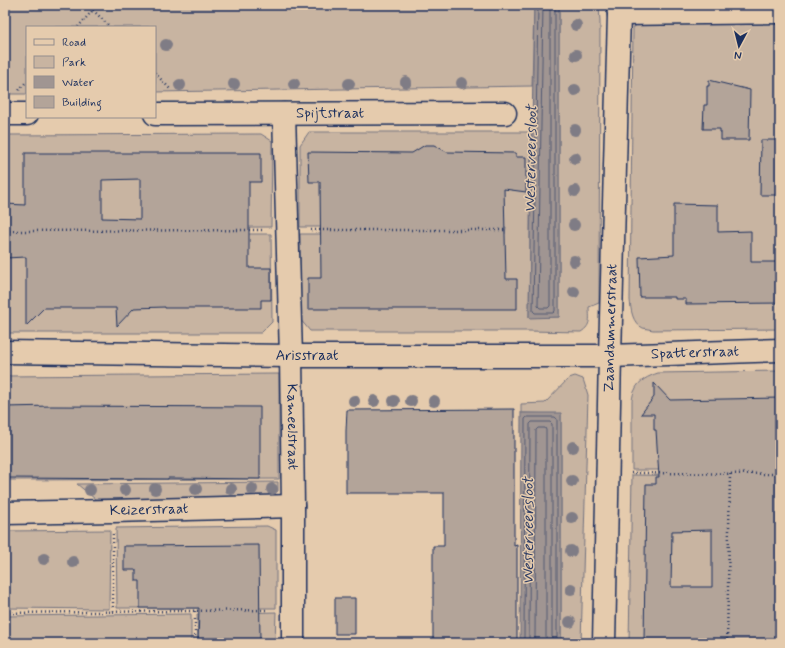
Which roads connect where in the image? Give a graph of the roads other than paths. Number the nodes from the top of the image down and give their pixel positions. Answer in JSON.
{"nodes":[{"id":1,"x":618,"y":9,"type":"edge"},
{"id":2,"x":780,"y":12,"type":"edge"},
{"id":3,"x":505,"y":113,"type":"dead end"},
{"id":4,"x":5,"y":114,"type":"edge"},
{"id":5,"x":26,"y":114,"type":"edge"},
{"id":6,"x":156,"y":114,"type":"edge"},
{"id":7,"x":284,"y":114,"type":"junction"},
{"id":8,"x":780,"y":350,"type":"edge"},
{"id":9,"x":5,"y":352,"type":"edge"},
{"id":10,"x":291,"y":356,"type":"junction"},
{"id":11,"x":610,"y":356,"type":"junction"},
{"id":12,"x":293,"y":506,"type":"junction"},
{"id":13,"x":5,"y":513,"type":"edge"},
{"id":14,"x":293,"y":643,"type":"edge"},
{"id":15,"x":604,"y":643,"type":"edge"}],
"edges":[{"from":1,"to":2,"type":"street","name":"Zaandammerstraat"},
{"from":1,"to":11,"type":"street","name":"Zaandammerstraat"},
{"from":3,"to":7,"type":"street","name":"Spijtstraat"},
{"from":4,"to":5,"type":"street"},
{"from":6,"to":7,"type":"street","name":"Spijtstraat"},
{"from":7,"to":10,"type":"street","name":"Kameelstraat"},
{"from":8,"to":11,"type":"street","name":"Spatterstraat"},
{"from":9,"to":10,"type":"street","name":"Arisstraat"},
{"from":10,"to":11,"type":"street","name":"Arisstraat"},
{"from":10,"to":12,"type":"street","name":"Kameelstraat"},
{"from":11,"to":15,"type":"street","name":"Zaandammerstraat"},
{"from":12,"to":13,"type":"street","name":"Keizerstraat"},
{"from":12,"to":14,"type":"street","name":"Kameelstraat"}]}
